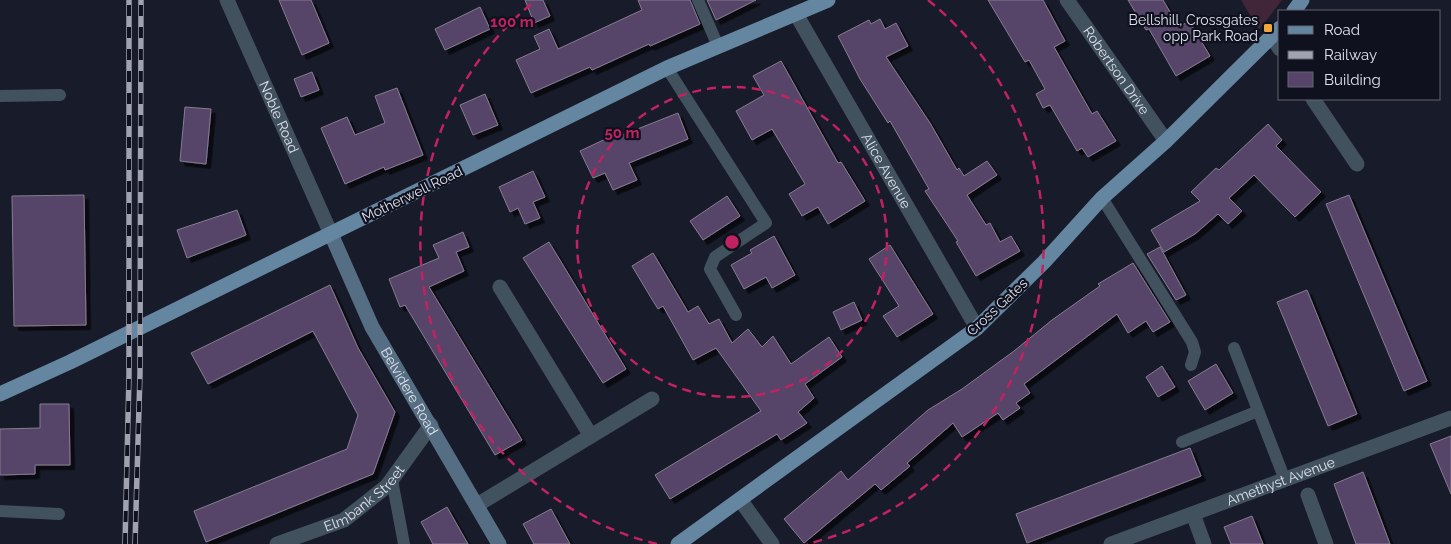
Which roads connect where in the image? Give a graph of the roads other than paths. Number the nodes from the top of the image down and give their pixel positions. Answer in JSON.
{"nodes":[{"id":1,"x":228,"y":0,"type":"edge"},
{"id":2,"x":698,"y":0,"type":"edge"},
{"id":3,"x":828,"y":0,"type":"edge"},
{"id":4,"x":1067,"y":0,"type":"edge"},
{"id":5,"x":796,"y":14,"type":"junction"},
{"id":6,"x":1277,"y":38,"type":"edge"},
{"id":7,"x":718,"y":46,"type":"junction"},
{"id":8,"x":667,"y":68,"type":"junction"},
{"id":9,"x":60,"y":95,"type":"dead end"},
{"id":10,"x":0,"y":96,"type":"edge"},
{"id":11,"x":1314,"y":100,"type":"edge"},
{"id":12,"x":1166,"y":141,"type":"junction"},
{"id":13,"x":1358,"y":164,"type":"dead end"},
{"id":14,"x":1102,"y":198,"type":"junction"},
{"id":15,"x":331,"y":234,"type":"junction"},
{"id":16,"x":500,"y":287,"type":"dead end"},
{"id":17,"x":736,"y":315,"type":"dead end"},
{"id":18,"x":977,"y":328,"type":"junction"},
{"id":19,"x":1234,"y":348,"type":"dead end"},
{"id":20,"x":1191,"y":364,"type":"dead end"},
{"id":21,"x":0,"y":383,"type":"edge"},
{"id":22,"x":0,"y":394,"type":"edge"},
{"id":23,"x":652,"y":399,"type":"dead end"},
{"id":24,"x":1258,"y":412,"type":"junction"},
{"id":25,"x":1451,"y":418,"type":"edge"},
{"id":26,"x":431,"y":425,"type":"junction"},
{"id":27,"x":591,"y":436,"type":"junction"},
{"id":28,"x":1182,"y":442,"type":"dead end"},
{"id":29,"x":392,"y":480,"type":"junction"},
{"id":30,"x":1285,"y":480,"type":"junction"},
{"id":31,"x":1308,"y":495,"type":"dead end"},
{"id":32,"x":741,"y":501,"type":"junction"},
{"id":33,"x":477,"y":505,"type":"junction"},
{"id":34,"x":0,"y":511,"type":"edge"},
{"id":35,"x":59,"y":514,"type":"dead end"},
{"id":36,"x":1193,"y":514,"type":"junction"},
{"id":37,"x":277,"y":544,"type":"edge"},
{"id":38,"x":404,"y":544,"type":"edge"},
{"id":39,"x":499,"y":544,"type":"edge"},
{"id":40,"x":678,"y":544,"type":"edge"},
{"id":41,"x":772,"y":544,"type":"edge"},
{"id":42,"x":1111,"y":544,"type":"edge"},
{"id":43,"x":1204,"y":544,"type":"edge"},
{"id":44,"x":1326,"y":544,"type":"edge"}],
"edges":[{"from":1,"to":15,"type":"street","name":"Noble Road"},
{"from":2,"to":7,"type":"lane"},
{"from":3,"to":5,"type":"main road","name":"Motherwell Road"},
{"from":4,"to":12,"type":"street","name":"Robertson Drive"},
{"from":5,"to":7,"type":"main road","name":"Motherwell Road"},
{"from":5,"to":18,"type":"street","name":"Alice Avenue"},
{"from":6,"to":12,"type":"main road","name":"Cross Gates"},
{"from":7,"to":8,"type":"main road","name":"Motherwell Road"},
{"from":8,"to":15,"type":"main road","name":"Motherwell Road"},
{"from":8,"to":17,"type":"lane"},
{"from":9,"to":10,"type":"lane"},
{"from":11,"to":13,"type":"street"},
{"from":12,"to":14,"type":"main road","name":"Cross Gates"},
{"from":14,"to":18,"type":"main road","name":"Cross Gates"},
{"from":14,"to":20,"type":"lane"},
{"from":15,"to":22,"type":"main road","name":"Motherwell Road"},
{"from":15,"to":26,"type":"street","name":"Belvidere Road"},
{"from":16,"to":27,"type":"street"},
{"from":18,"to":32,"type":"main road","name":"Cross Gates"},
{"from":19,"to":24,"type":"lane"},
{"from":21,"to":22,"type":"lane"},
{"from":23,"to":27,"type":"street"},
{"from":24,"to":28,"type":"lane"},
{"from":24,"to":30,"type":"lane"},
{"from":25,"to":30,"type":"street","name":"Amethyst Avenue"},
{"from":26,"to":29,"type":"street","name":"Elmbank Street"},
{"from":26,"to":33,"type":"street","name":"Belvidere Road"},
{"from":27,"to":33,"type":"street"},
{"from":29,"to":37,"type":"street","name":"Elmbank Street"},
{"from":29,"to":38,"type":"lane"},
{"from":30,"to":36,"type":"street","name":"Amethyst Avenue"},
{"from":31,"to":44,"type":"street"},
{"from":32,"to":40,"type":"main road","name":"Cross Gates"},
{"from":32,"to":41,"type":"street"},
{"from":33,"to":39,"type":"street","name":"Belvidere Road"},
{"from":34,"to":35,"type":"lane"},
{"from":36,"to":42,"type":"street","name":"Amethyst Avenue"},
{"from":36,"to":43,"type":"street"}]}
